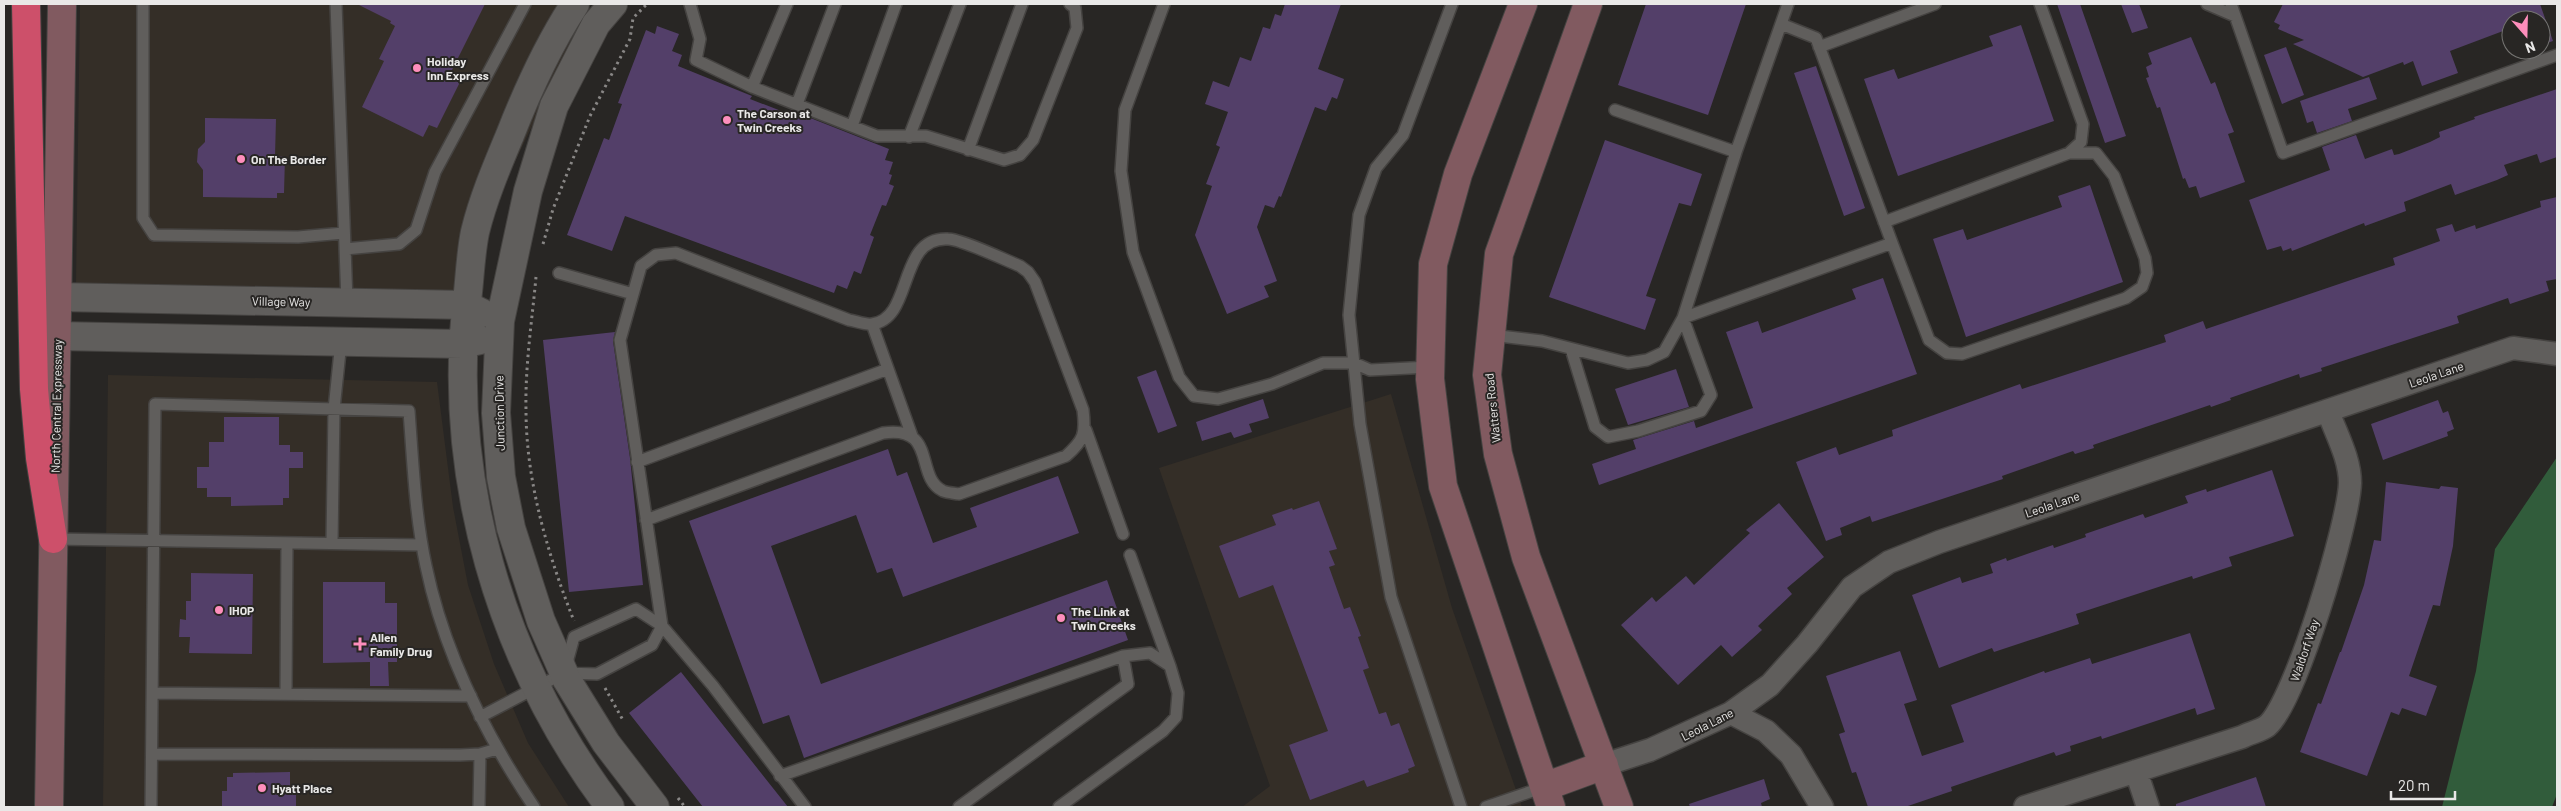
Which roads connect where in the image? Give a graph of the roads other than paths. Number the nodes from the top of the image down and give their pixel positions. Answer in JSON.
{"nodes":[{"id":1,"x":26,"y":4,"type":"edge"},
{"id":2,"x":62,"y":4,"type":"edge"},
{"id":3,"x":143,"y":4,"type":"edge"},
{"id":4,"x":336,"y":4,"type":"edge"},
{"id":5,"x":525,"y":4,"type":"edge"},
{"id":6,"x":575,"y":4,"type":"edge"},
{"id":7,"x":613,"y":4,"type":"edge"},
{"id":8,"x":690,"y":4,"type":"edge"},
{"id":9,"x":787,"y":4,"type":"edge"},
{"id":10,"x":835,"y":4,"type":"edge"},
{"id":11,"x":896,"y":4,"type":"edge"},
{"id":12,"x":960,"y":4,"type":"edge"},
{"id":13,"x":1022,"y":4,"type":"edge"},
{"id":14,"x":1070,"y":4,"type":"edge"},
{"id":15,"x":1164,"y":4,"type":"edge"},
{"id":16,"x":1452,"y":4,"type":"edge"},
{"id":17,"x":1523,"y":4,"type":"edge"},
{"id":18,"x":1588,"y":4,"type":"edge"},
{"id":19,"x":1788,"y":4,"type":"edge"},
{"id":20,"x":1935,"y":4,"type":"edge"},
{"id":21,"x":2040,"y":4,"type":"edge"},
{"id":22,"x":2207,"y":4,"type":"edge"},
{"id":23,"x":2231,"y":4,"type":"edge"},
{"id":24,"x":2235,"y":16,"type":"junction"},
{"id":25,"x":1781,"y":24,"type":"junction"},
{"id":26,"x":1819,"y":47,"type":"junction"},
{"id":27,"x":2557,"y":55,"type":"edge"},
{"id":28,"x":752,"y":87,"type":"junction"},
{"id":29,"x":797,"y":104,"type":"junction"},
{"id":30,"x":1615,"y":110,"type":"dead end"},
{"id":31,"x":852,"y":126,"type":"junction"},
{"id":32,"x":909,"y":137,"type":"junction"},
{"id":33,"x":968,"y":150,"type":"junction"},
{"id":34,"x":1736,"y":152,"type":"junction"},
{"id":35,"x":2069,"y":153,"type":"junction"},
{"id":36,"x":1884,"y":222,"type":"junction"},
{"id":37,"x":344,"y":233,"type":"junction"},
{"id":38,"x":1892,"y":243,"type":"junction"},
{"id":39,"x":345,"y":249,"type":"junction"},
{"id":40,"x":559,"y":273,"type":"dead end"},
{"id":41,"x":634,"y":294,"type":"junction"},
{"id":42,"x":58,"y":297,"type":"junction"},
{"id":43,"x":347,"y":302,"type":"junction"},
{"id":44,"x":466,"y":305,"type":"junction"},
{"id":45,"x":1683,"y":318,"type":"junction"},
{"id":46,"x":872,"y":324,"type":"junction"},
{"id":47,"x":500,"y":329,"type":"junction"},
{"id":48,"x":1491,"y":335,"type":"junction"},
{"id":49,"x":57,"y":336,"type":"junction"},
{"id":50,"x":341,"y":342,"type":"junction"},
{"id":51,"x":462,"y":344,"type":"junction"},
{"id":52,"x":1571,"y":349,"type":"junction"},
{"id":53,"x":2557,"y":354,"type":"edge"},
{"id":54,"x":1354,"y":363,"type":"junction"},
{"id":55,"x":1430,"y":367,"type":"junction"},
{"id":56,"x":888,"y":369,"type":"junction"},
{"id":57,"x":334,"y":409,"type":"junction"},
{"id":58,"x":2328,"y":411,"type":"junction"},
{"id":59,"x":1086,"y":430,"type":"junction"},
{"id":60,"x":912,"y":436,"type":"junction"},
{"id":61,"x":637,"y":462,"type":"junction"},
{"id":62,"x":646,"y":520,"type":"junction"},
{"id":63,"x":1123,"y":534,"type":"dead end"},
{"id":64,"x":52,"y":539,"type":"junction"},
{"id":65,"x":154,"y":540,"type":"junction"},
{"id":66,"x":287,"y":543,"type":"junction"},
{"id":67,"x":332,"y":543,"type":"junction"},
{"id":68,"x":422,"y":545,"type":"junction"},
{"id":69,"x":1130,"y":555,"type":"dead end"},
{"id":70,"x":662,"y":626,"type":"junction"},
{"id":71,"x":1123,"y":656,"type":"junction"},
{"id":72,"x":1170,"y":666,"type":"junction"},
{"id":73,"x":564,"y":673,"type":"junction"},
{"id":74,"x":536,"y":686,"type":"junction"},
{"id":75,"x":153,"y":693,"type":"junction"},
{"id":76,"x":286,"y":694,"type":"junction"},
{"id":77,"x":471,"y":696,"type":"junction"},
{"id":78,"x":1732,"y":713,"type":"junction"},
{"id":79,"x":480,"y":717,"type":"junction"},
{"id":80,"x":498,"y":749,"type":"junction"},
{"id":81,"x":152,"y":754,"type":"junction"},
{"id":82,"x":480,"y":754,"type":"junction"},
{"id":83,"x":1604,"y":765,"type":"junction"},
{"id":84,"x":2136,"y":771,"type":"junction"},
{"id":85,"x":780,"y":776,"type":"junction"},
{"id":86,"x":1548,"y":797,"type":"edge"},
{"id":87,"x":664,"y":800,"type":"edge"},
{"id":88,"x":48,"y":807,"type":"edge"},
{"id":89,"x":151,"y":807,"type":"edge"},
{"id":90,"x":479,"y":807,"type":"edge"},
{"id":91,"x":534,"y":807,"type":"edge"},
{"id":92,"x":610,"y":807,"type":"edge"},
{"id":93,"x":806,"y":807,"type":"edge"},
{"id":94,"x":959,"y":807,"type":"edge"},
{"id":95,"x":1059,"y":807,"type":"edge"},
{"id":96,"x":1461,"y":807,"type":"edge"},
{"id":97,"x":1486,"y":807,"type":"edge"},
{"id":98,"x":1619,"y":807,"type":"edge"},
{"id":99,"x":1822,"y":807,"type":"edge"},
{"id":100,"x":2025,"y":807,"type":"edge"},
{"id":101,"x":2148,"y":807,"type":"edge"}],
"edges":[{"from":1,"to":64,"type":"highway"},
{"from":2,"to":42,"type":"main road","name":"North Central Expressway"},
{"from":3,"to":37,"type":"lane"},
{"from":4,"to":37,"type":"lane"},
{"from":5,"to":39,"type":"lane"},
{"from":6,"to":44,"type":"street"},
{"from":7,"to":47,"type":"street","name":"Junction Drive"},
{"from":8,"to":28,"type":"lane"},
{"from":9,"to":28,"type":"lane"},
{"from":10,"to":29,"type":"lane"},
{"from":11,"to":31,"type":"lane"},
{"from":12,"to":32,"type":"lane"},
{"from":13,"to":33,"type":"lane"},
{"from":14,"to":33,"type":"lane"},
{"from":15,"to":54,"type":"lane"},
{"from":16,"to":54,"type":"lane"},
{"from":17,"to":55,"type":"main road"},
{"from":18,"to":48,"type":"main road","name":"Watters Road"},
{"from":19,"to":25,"type":"lane"},
{"from":20,"to":26,"type":"lane"},
{"from":21,"to":35,"type":"lane"},
{"from":22,"to":24,"type":"lane"},
{"from":23,"to":24,"type":"lane"},
{"from":24,"to":27,"type":"lane"},
{"from":25,"to":26,"type":"lane"},
{"from":25,"to":34,"type":"lane"},
{"from":26,"to":36,"type":"lane"},
{"from":28,"to":29,"type":"lane"},
{"from":29,"to":31,"type":"lane"},
{"from":30,"to":34,"type":"lane"},
{"from":31,"to":32,"type":"lane"},
{"from":32,"to":33,"type":"lane"},
{"from":34,"to":45,"type":"lane"},
{"from":35,"to":36,"type":"lane"},
{"from":35,"to":38,"type":"lane"},
{"from":36,"to":38,"type":"lane"},
{"from":37,"to":39,"type":"lane"},
{"from":38,"to":45,"type":"lane"},
{"from":39,"to":43,"type":"lane"},
{"from":40,"to":41,"type":"lane"},
{"from":41,"to":46,"type":"lane"},
{"from":41,"to":61,"type":"lane"},
{"from":42,"to":43,"type":"street","name":"Village Way"},
{"from":42,"to":49,"type":"main road","name":"North Central Expressway"},
{"from":43,"to":44,"type":"street","name":"Village Way"},
{"from":44,"to":47,"type":"street","name":"Village Way"},
{"from":44,"to":51,"type":"street"},
{"from":45,"to":52,"type":"lane"},
{"from":45,"to":52,"type":"lane"},
{"from":46,"to":56,"type":"lane"},
{"from":46,"to":59,"type":"lane"},
{"from":47,"to":51,"type":"street"},
{"from":47,"to":73,"type":"street","name":"Junction Drive"},
{"from":48,"to":52,"type":"lane"},
{"from":48,"to":83,"type":"main road","name":"Watters Road"},
{"from":49,"to":50,"type":"street"},
{"from":49,"to":64,"type":"main road","name":"North Central Expressway"},
{"from":50,"to":51,"type":"street"},
{"from":50,"to":57,"type":"lane"},
{"from":51,"to":74,"type":"street"},
{"from":53,"to":58,"type":"street","name":"Leola Lane"},
{"from":54,"to":55,"type":"lane"},
{"from":54,"to":96,"type":"lane"},
{"from":55,"to":86,"type":"main road"},
{"from":56,"to":60,"type":"lane"},
{"from":56,"to":61,"type":"lane"},
{"from":57,"to":65,"type":"lane"},
{"from":57,"to":67,"type":"lane"},
{"from":57,"to":68,"type":"lane"},
{"from":58,"to":78,"type":"street","name":"Leola Lane"},
{"from":58,"to":84,"type":"street","name":"Waldorf Way"},
{"from":59,"to":60,"type":"lane"},
{"from":59,"to":63,"type":"lane"},
{"from":60,"to":62,"type":"lane"},
{"from":61,"to":62,"type":"lane"},
{"from":62,"to":70,"type":"lane"},
{"from":64,"to":65,"type":"lane"},
{"from":64,"to":88,"type":"main road","name":"North Central Expressway"},
{"from":65,"to":66,"type":"lane"},
{"from":65,"to":75,"type":"lane"},
{"from":66,"to":67,"type":"lane"},
{"from":66,"to":76,"type":"lane"},
{"from":67,"to":68,"type":"lane"},
{"from":68,"to":77,"type":"lane"},
{"from":69,"to":72,"type":"lane"},
{"from":70,"to":73,"type":"lane"},
{"from":70,"to":73,"type":"lane"},
{"from":70,"to":85,"type":"lane"},
{"from":71,"to":72,"type":"lane"},
{"from":71,"to":85,"type":"lane"},
{"from":71,"to":94,"type":"lane"},
{"from":72,"to":95,"type":"lane"},
{"from":73,"to":74,"type":"lane"},
{"from":73,"to":87,"type":"street","name":"Junction Drive"},
{"from":74,"to":79,"type":"lane"},
{"from":74,"to":92,"type":"street"},
{"from":75,"to":76,"type":"lane"},
{"from":75,"to":81,"type":"lane"},
{"from":76,"to":77,"type":"lane"},
{"from":77,"to":79,"type":"lane"},
{"from":78,"to":83,"type":"street","name":"Leola Lane"},
{"from":78,"to":99,"type":"street"},
{"from":79,"to":80,"type":"lane"},
{"from":80,"to":82,"type":"lane"},
{"from":80,"to":91,"type":"lane"},
{"from":81,"to":82,"type":"lane"},
{"from":81,"to":89,"type":"lane"},
{"from":82,"to":90,"type":"lane"},
{"from":83,"to":86,"type":"main road"},
{"from":83,"to":98,"type":"main road","name":"Watters Road"},
{"from":84,"to":100,"type":"street","name":"Waldorf Way"},
{"from":84,"to":101,"type":"street"},
{"from":85,"to":93,"type":"lane"},
{"from":86,"to":97,"type":"lane"}]}
